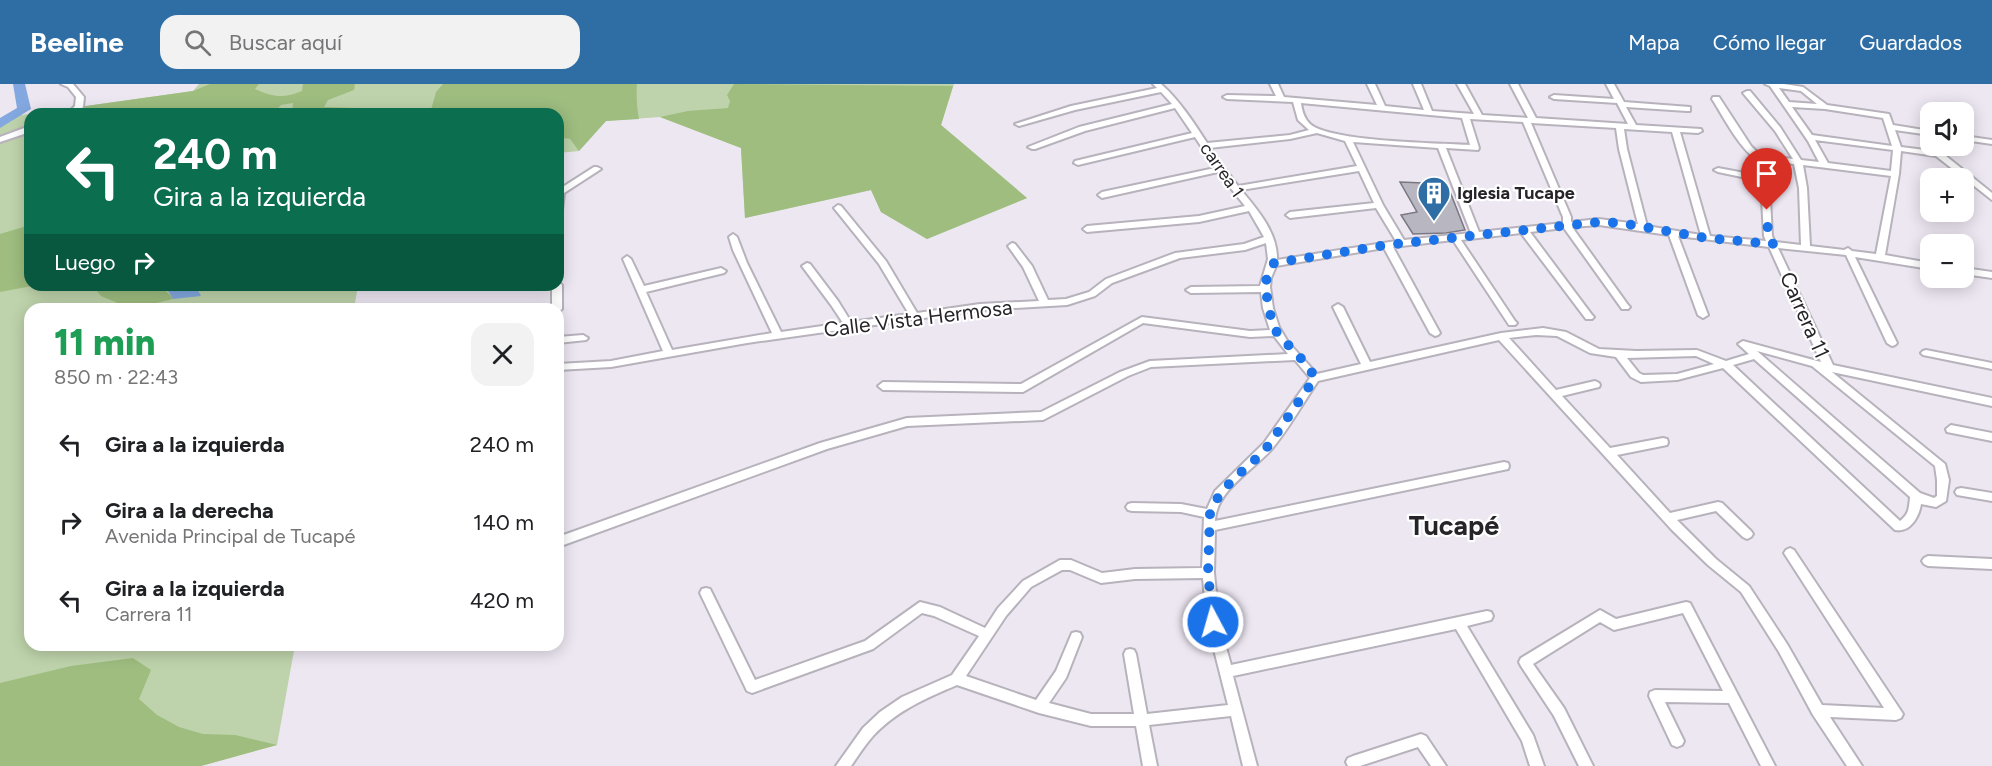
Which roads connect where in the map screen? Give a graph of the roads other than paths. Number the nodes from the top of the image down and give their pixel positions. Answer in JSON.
{"nodes":[{"id":1,"x":65,"y":84,"type":"edge"},
{"id":2,"x":80,"y":84,"type":"edge"},
{"id":3,"x":1274,"y":84,"type":"edge"},
{"id":4,"x":1371,"y":84,"type":"edge"},
{"id":5,"x":1417,"y":84,"type":"edge"},
{"id":6,"x":1461,"y":84,"type":"edge"},
{"id":7,"x":1514,"y":84,"type":"edge"},
{"id":8,"x":1610,"y":84,"type":"edge"},
{"id":9,"x":1771,"y":84,"type":"edge"},
{"id":10,"x":1793,"y":86,"type":"edge"},
{"id":11,"x":1160,"y":87,"type":"edge"},
{"id":12,"x":1747,"y":93,"type":"dead end"},
{"id":13,"x":78,"y":94,"type":"junction"},
{"id":14,"x":1227,"y":97,"type":"dead end"},
{"id":15,"x":1554,"y":98,"type":"dead end"},
{"id":16,"x":1281,"y":99,"type":"junction"},
{"id":17,"x":1716,"y":99,"type":"dead end"},
{"id":18,"x":1297,"y":101,"type":"junction"},
{"id":19,"x":1619,"y":103,"type":"junction"},
{"id":20,"x":1786,"y":104,"type":"junction"},
{"id":21,"x":1177,"y":105,"type":"junction"},
{"id":22,"x":1825,"y":106,"type":"junction"},
{"id":23,"x":78,"y":108,"type":"edge"},
{"id":24,"x":1382,"y":108,"type":"junction"},
{"id":25,"x":1687,"y":109,"type":"dead end"},
{"id":26,"x":1429,"y":113,"type":"junction"},
{"id":27,"x":1465,"y":116,"type":"junction"},
{"id":28,"x":1479,"y":117,"type":"junction"},
{"id":29,"x":1530,"y":121,"type":"junction"},
{"id":30,"x":1019,"y":124,"type":"dead end"},
{"id":31,"x":1620,"y":126,"type":"junction"},
{"id":32,"x":1633,"y":126,"type":"junction"},
{"id":33,"x":1890,"y":127,"type":"junction"},
{"id":34,"x":1675,"y":130,"type":"junction"},
{"id":35,"x":24,"y":131,"type":"edge"},
{"id":36,"x":1317,"y":131,"type":"junction"},
{"id":37,"x":1698,"y":131,"type":"dead end"},
{"id":38,"x":1920,"y":132,"type":"edge"},
{"id":39,"x":1198,"y":134,"type":"junction"},
{"id":40,"x":1809,"y":137,"type":"junction"},
{"id":41,"x":1348,"y":139,"type":"junction"},
{"id":42,"x":1974,"y":139,"type":"edge"},
{"id":43,"x":0,"y":140,"type":"edge"},
{"id":44,"x":1992,"y":142,"type":"edge"},
{"id":45,"x":1204,"y":146,"type":"junction"},
{"id":46,"x":1032,"y":147,"type":"dead end"},
{"id":47,"x":1442,"y":147,"type":"junction"},
{"id":48,"x":1897,"y":148,"type":"junction"},
{"id":49,"x":1764,"y":159,"type":"junction"},
{"id":50,"x":1078,"y":163,"type":"dead end"},
{"id":51,"x":1798,"y":163,"type":"junction"},
{"id":52,"x":1825,"y":166,"type":"junction"},
{"id":53,"x":1362,"y":168,"type":"junction"},
{"id":54,"x":597,"y":169,"type":"dead end"},
{"id":55,"x":1220,"y":169,"type":"junction"},
{"id":56,"x":1718,"y":170,"type":"dead end"},
{"id":57,"x":1895,"y":174,"type":"junction"},
{"id":58,"x":1765,"y":179,"type":"junction"},
{"id":59,"x":1235,"y":189,"type":"junction"},
{"id":60,"x":564,"y":190,"type":"edge"},
{"id":61,"x":1102,"y":195,"type":"dead end"},
{"id":62,"x":1992,"y":197,"type":"edge"},
{"id":63,"x":1379,"y":205,"type":"junction"},
{"id":64,"x":838,"y":208,"type":"dead end"},
{"id":65,"x":1251,"y":208,"type":"junction"},
{"id":66,"x":1290,"y":215,"type":"dead end"},
{"id":67,"x":1567,"y":226,"type":"junction"},
{"id":68,"x":1643,"y":227,"type":"junction"},
{"id":69,"x":1087,"y":229,"type":"dead end"},
{"id":70,"x":1525,"y":231,"type":"junction"},
{"id":71,"x":1673,"y":234,"type":"junction"},
{"id":72,"x":1476,"y":236,"type":"junction"},
{"id":73,"x":733,"y":237,"type":"dead end"},
{"id":74,"x":1455,"y":237,"type":"junction"},
{"id":75,"x":1268,"y":238,"type":"junction"},
{"id":76,"x":1706,"y":238,"type":"junction"},
{"id":77,"x":1401,"y":243,"type":"junction"},
{"id":78,"x":1773,"y":244,"type":"junction"},
{"id":79,"x":1387,"y":245,"type":"junction"},
{"id":80,"x":1012,"y":246,"type":"dead end"},
{"id":81,"x":1806,"y":248,"type":"junction"},
{"id":82,"x":1848,"y":251,"type":"junction"},
{"id":83,"x":1880,"y":256,"type":"junction"},
{"id":84,"x":627,"y":259,"type":"dead end"},
{"id":85,"x":1274,"y":263,"type":"junction"},
{"id":86,"x":1920,"y":264,"type":"edge"},
{"id":87,"x":807,"y":266,"type":"dead end"},
{"id":88,"x":721,"y":271,"type":"dead end"},
{"id":89,"x":1974,"y":272,"type":"edge"},
{"id":90,"x":1992,"y":275,"type":"edge"},
{"id":91,"x":1266,"y":289,"type":"junction"},
{"id":92,"x":640,"y":290,"type":"junction"},
{"id":93,"x":1191,"y":290,"type":"dead end"},
{"id":94,"x":1045,"y":303,"type":"junction"},
{"id":95,"x":1338,"y":307,"type":"dead end"},
{"id":96,"x":1625,"y":307,"type":"dead end"},
{"id":97,"x":1703,"y":315,"type":"dead end"},
{"id":98,"x":915,"y":317,"type":"junction"},
{"id":99,"x":1589,"y":317,"type":"dead end"},
{"id":100,"x":1512,"y":323,"type":"dead end"},
{"id":101,"x":849,"y":326,"type":"junction"},
{"id":102,"x":1277,"y":333,"type":"junction"},
{"id":103,"x":1435,"y":333,"type":"dead end"},
{"id":104,"x":778,"y":336,"type":"junction"},
{"id":105,"x":1501,"y":336,"type":"junction"},
{"id":106,"x":583,"y":338,"type":"dead end"},
{"id":107,"x":564,"y":340,"type":"edge"},
{"id":108,"x":1892,"y":343,"type":"dead end"},
{"id":109,"x":1926,"y":353,"type":"dead end"},
{"id":110,"x":669,"y":354,"type":"junction"},
{"id":111,"x":1619,"y":354,"type":"junction"},
{"id":112,"x":1755,"y":356,"type":"junction"},
{"id":113,"x":1298,"y":357,"type":"junction"},
{"id":114,"x":1725,"y":364,"type":"junction"},
{"id":115,"x":1816,"y":364,"type":"junction"},
{"id":116,"x":1366,"y":366,"type":"junction"},
{"id":117,"x":1992,"y":366,"type":"edge"},
{"id":118,"x":564,"y":367,"type":"edge"},
{"id":119,"x":1829,"y":368,"type":"junction"},
{"id":120,"x":1315,"y":378,"type":"junction"},
{"id":121,"x":1595,"y":385,"type":"dead end"},
{"id":122,"x":883,"y":386,"type":"dead end"},
{"id":123,"x":1553,"y":394,"type":"junction"},
{"id":124,"x":1992,"y":402,"type":"edge"},
{"id":125,"x":1951,"y":429,"type":"dead end"},
{"id":126,"x":1992,"y":437,"type":"edge"},
{"id":127,"x":1663,"y":442,"type":"dead end"},
{"id":128,"x":1607,"y":453,"type":"junction"},
{"id":129,"x":1504,"y":466,"type":"dead end"},
{"id":130,"x":1960,"y":492,"type":"dead end"},
{"id":131,"x":1916,"y":496,"type":"junction"},
{"id":132,"x":1992,"y":497,"type":"edge"},
{"id":133,"x":1132,"y":507,"type":"dead end"},
{"id":134,"x":1210,"y":514,"type":"junction"},
{"id":135,"x":1668,"y":518,"type":"junction"},
{"id":136,"x":1210,"y":527,"type":"junction"},
{"id":137,"x":1747,"y":534,"type":"dead end"},
{"id":138,"x":564,"y":540,"type":"edge"},
{"id":139,"x":1790,"y":553,"type":"dead end"},
{"id":140,"x":1928,"y":561,"type":"dead end"},
{"id":141,"x":1992,"y":564,"type":"edge"},
{"id":142,"x":1208,"y":573,"type":"junction"},
{"id":143,"x":706,"y":593,"type":"dead end"},
{"id":144,"x":1487,"y":616,"type":"dead end"},
{"id":145,"x":1459,"y":623,"type":"junction"},
{"id":146,"x":986,"y":634,"type":"junction"},
{"id":147,"x":1076,"y":637,"type":"dead end"},
{"id":148,"x":1130,"y":654,"type":"dead end"},
{"id":149,"x":1226,"y":672,"type":"junction"},
{"id":150,"x":957,"y":679,"type":"junction"},
{"id":151,"x":1732,"y":697,"type":"junction"},
{"id":152,"x":1039,"y":707,"type":"junction"},
{"id":153,"x":1236,"y":710,"type":"junction"},
{"id":154,"x":1818,"y":711,"type":"junction"},
{"id":155,"x":1143,"y":720,"type":"junction"},
{"id":156,"x":1677,"y":741,"type":"dead end"},
{"id":157,"x":1353,"y":762,"type":"dead end"},
{"id":158,"x":843,"y":766,"type":"edge"},
{"id":159,"x":1150,"y":766,"type":"edge"},
{"id":160,"x":1250,"y":766,"type":"edge"},
{"id":161,"x":1439,"y":766,"type":"edge"},
{"id":162,"x":1538,"y":766,"type":"edge"},
{"id":163,"x":1586,"y":766,"type":"edge"},
{"id":164,"x":1768,"y":766,"type":"edge"},
{"id":165,"x":1855,"y":766,"type":"edge"}],
"edges":[{"from":1,"to":13,"type":"street"},
{"from":2,"to":13,"type":"street"},
{"from":3,"to":16,"type":"street"},
{"from":4,"to":24,"type":"street"},
{"from":5,"to":26,"type":"street"},
{"from":6,"to":28,"type":"street"},
{"from":7,"to":29,"type":"street"},
{"from":8,"to":19,"type":"street"},
{"from":9,"to":10,"type":"street"},
{"from":9,"to":20,"type":"street"},
{"from":10,"to":22,"type":"street"},
{"from":11,"to":21,"type":"street","name":"carrea 1"},
{"from":11,"to":30,"type":"street"},
{"from":12,"to":51,"type":"street"},
{"from":13,"to":23,"type":"street"},
{"from":14,"to":16,"type":"street"},
{"from":15,"to":19,"type":"street"},
{"from":16,"to":18,"type":"street"},
{"from":17,"to":49,"type":"street"},
{"from":18,"to":24,"type":"street"},
{"from":18,"to":36,"type":"street"},
{"from":19,"to":25,"type":"street"},
{"from":19,"to":32,"type":"street"},
{"from":20,"to":22,"type":"street"},
{"from":20,"to":40,"type":"street"},
{"from":21,"to":39,"type":"street","name":"carrea 1"},
{"from":21,"to":46,"type":"street"},
{"from":22,"to":33,"type":"street"},
{"from":24,"to":26,"type":"street"},
{"from":26,"to":27,"type":"street"},
{"from":27,"to":28,"type":"street"},
{"from":27,"to":47,"type":"street"},
{"from":28,"to":29,"type":"street"},
{"from":29,"to":31,"type":"street"},
{"from":29,"to":67,"type":"street"},
{"from":31,"to":32,"type":"street"},
{"from":31,"to":68,"type":"street"},
{"from":32,"to":34,"type":"street"},
{"from":33,"to":38,"type":"street"},
{"from":33,"to":48,"type":"street"},
{"from":34,"to":37,"type":"street"},
{"from":34,"to":76,"type":"street"},
{"from":35,"to":43,"type":"street"},
{"from":36,"to":41,"type":"street"},
{"from":36,"to":45,"type":"street"},
{"from":39,"to":45,"type":"street","name":"carrea 1"},
{"from":39,"to":50,"type":"street"},
{"from":40,"to":48,"type":"street"},
{"from":40,"to":52,"type":"street"},
{"from":41,"to":47,"type":"street"},
{"from":41,"to":53,"type":"street"},
{"from":42,"to":44,"type":"street"},
{"from":45,"to":55,"type":"street","name":"carrea 1"},
{"from":47,"to":72,"type":"street"},
{"from":48,"to":57,"type":"street"},
{"from":48,"to":62,"type":"street"},
{"from":49,"to":51,"type":"street"},
{"from":49,"to":58,"type":"street","name":"Carrera 11"},
{"from":51,"to":52,"type":"street"},
{"from":51,"to":81,"type":"street"},
{"from":52,"to":57,"type":"street"},
{"from":53,"to":59,"type":"street"},
{"from":53,"to":63,"type":"street"},
{"from":54,"to":60,"type":"street"},
{"from":55,"to":59,"type":"street","name":"carrea 1"},
{"from":55,"to":61,"type":"street"},
{"from":56,"to":58,"type":"street"},
{"from":57,"to":83,"type":"street"},
{"from":58,"to":78,"type":"street","name":"Carrera 11"},
{"from":59,"to":65,"type":"street","name":"carrea 1"},
{"from":63,"to":66,"type":"street"},
{"from":63,"to":77,"type":"street"},
{"from":64,"to":98,"type":"street"},
{"from":65,"to":69,"type":"street"},
{"from":65,"to":75,"type":"street","name":"carrea 1"},
{"from":67,"to":68,"type":"street"},
{"from":67,"to":70,"type":"street"},
{"from":67,"to":96,"type":"street"},
{"from":68,"to":71,"type":"street"},
{"from":70,"to":72,"type":"street"},
{"from":70,"to":99,"type":"street"},
{"from":71,"to":76,"type":"street"},
{"from":71,"to":97,"type":"street"},
{"from":72,"to":74,"type":"street"},
{"from":73,"to":104,"type":"street"},
{"from":74,"to":77,"type":"street"},
{"from":74,"to":100,"type":"street"},
{"from":75,"to":85,"type":"street","name":"carrea 1"},
{"from":75,"to":94,"type":"street","name":"Calle Vista Hermosa"},
{"from":76,"to":78,"type":"street"},
{"from":77,"to":79,"type":"street"},
{"from":78,"to":81,"type":"street"},
{"from":78,"to":119,"type":"street","name":"Carrera 11"},
{"from":79,"to":85,"type":"street"},
{"from":79,"to":103,"type":"street"},
{"from":80,"to":94,"type":"street"},
{"from":81,"to":82,"type":"street"},
{"from":82,"to":83,"type":"street"},
{"from":82,"to":108,"type":"street"},
{"from":83,"to":86,"type":"street"},
{"from":84,"to":92,"type":"street"},
{"from":85,"to":91,"type":"street"},
{"from":87,"to":101,"type":"street"},
{"from":88,"to":92,"type":"street"},
{"from":89,"to":90,"type":"street"},
{"from":91,"to":93,"type":"street"},
{"from":91,"to":102,"type":"street"},
{"from":92,"to":110,"type":"street"},
{"from":94,"to":98,"type":"street","name":"Calle Vista Hermosa"},
{"from":95,"to":116,"type":"street"},
{"from":98,"to":101,"type":"street","name":"Calle Vista Hermosa"},
{"from":101,"to":104,"type":"street","name":"Calle Vista Hermosa"},
{"from":102,"to":113,"type":"street"},
{"from":102,"to":122,"type":"street"},
{"from":104,"to":110,"type":"street","name":"Calle Vista Hermosa"},
{"from":105,"to":111,"type":"street"},
{"from":105,"to":116,"type":"street"},
{"from":105,"to":123,"type":"street"},
{"from":106,"to":107,"type":"street"},
{"from":109,"to":117,"type":"street"},
{"from":110,"to":118,"type":"street","name":"Calle Vista Hermosa"},
{"from":111,"to":114,"type":"street"},
{"from":111,"to":114,"type":"street"},
{"from":112,"to":114,"type":"street"},
{"from":112,"to":115,"type":"street"},
{"from":112,"to":131,"type":"street"},
{"from":113,"to":120,"type":"street"},
{"from":113,"to":138,"type":"street"},
{"from":114,"to":131,"type":"street"},
{"from":115,"to":119,"type":"street"},
{"from":115,"to":131,"type":"street"},
{"from":116,"to":120,"type":"street"},
{"from":119,"to":124,"type":"street"},
{"from":120,"to":134,"type":"street"},
{"from":121,"to":123,"type":"street"},
{"from":123,"to":128,"type":"street"},
{"from":125,"to":126,"type":"street"},
{"from":127,"to":128,"type":"street"},
{"from":128,"to":135,"type":"street"},
{"from":129,"to":136,"type":"street"},
{"from":130,"to":132,"type":"street"},
{"from":133,"to":134,"type":"street"},
{"from":134,"to":136,"type":"street"},
{"from":135,"to":137,"type":"street"},
{"from":135,"to":154,"type":"street"},
{"from":136,"to":142,"type":"street"},
{"from":139,"to":154,"type":"street"},
{"from":140,"to":141,"type":"street"},
{"from":142,"to":146,"type":"street"},
{"from":142,"to":149,"type":"street"},
{"from":143,"to":146,"type":"street"},
{"from":144,"to":145,"type":"street"},
{"from":145,"to":149,"type":"street"},
{"from":145,"to":162,"type":"street"},
{"from":146,"to":150,"type":"street"},
{"from":147,"to":152,"type":"street"},
{"from":148,"to":155,"type":"street"},
{"from":149,"to":153,"type":"street"},
{"from":150,"to":152,"type":"street"},
{"from":150,"to":158,"type":"street"},
{"from":151,"to":156,"type":"street"},
{"from":151,"to":163,"type":"street"},
{"from":151,"to":164,"type":"street"},
{"from":152,"to":155,"type":"street"},
{"from":153,"to":155,"type":"street"},
{"from":153,"to":160,"type":"street"},
{"from":154,"to":165,"type":"street"},
{"from":155,"to":159,"type":"street"},
{"from":157,"to":161,"type":"street"}]}
